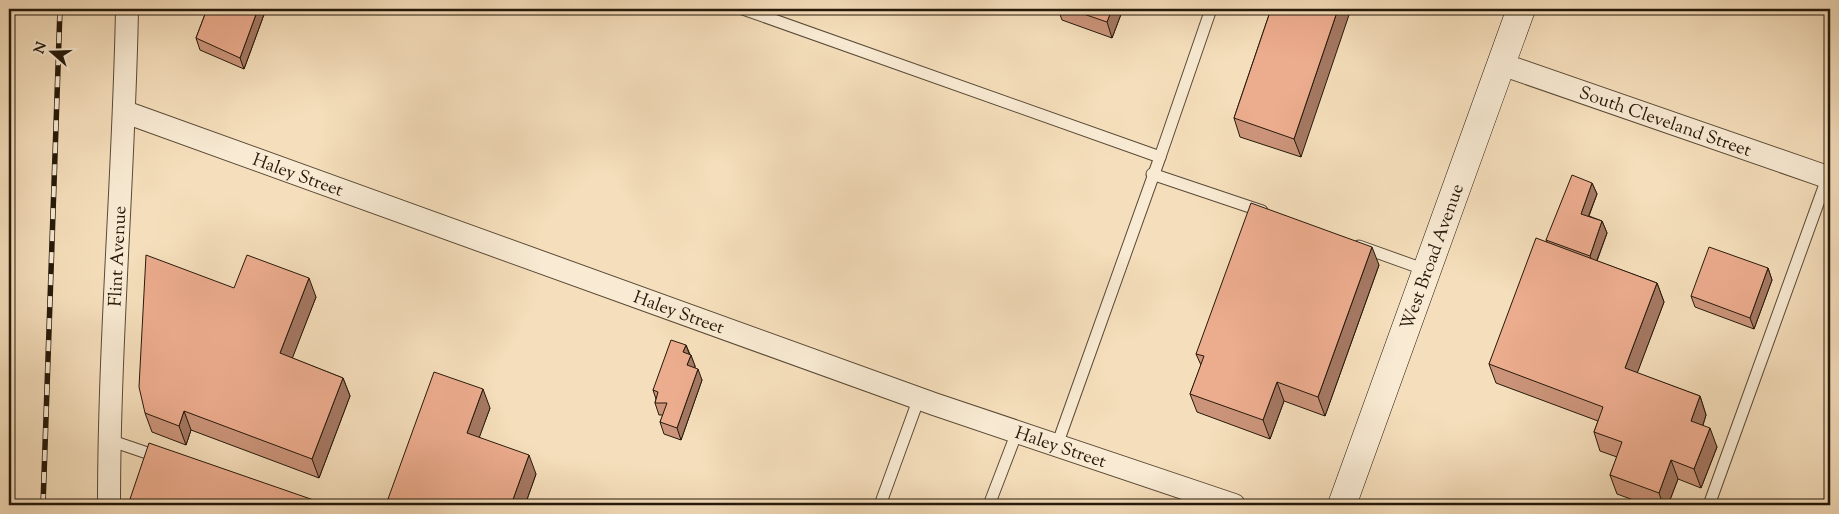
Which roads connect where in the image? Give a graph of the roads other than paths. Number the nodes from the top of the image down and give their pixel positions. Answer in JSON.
{"nodes":[{"id":1,"x":127,"y":9,"type":"edge"},
{"id":2,"x":743,"y":9,"type":"edge"},
{"id":3,"x":1211,"y":9,"type":"edge"},
{"id":4,"x":1520,"y":9,"type":"edge"},
{"id":5,"x":1501,"y":64,"type":"junction"},
{"id":6,"x":125,"y":112,"type":"junction"},
{"id":7,"x":1160,"y":157,"type":"junction"},
{"id":8,"x":1152,"y":174,"type":"junction"},
{"id":9,"x":1829,"y":176,"type":"edge"},
{"id":10,"x":1270,"y":214,"type":"edge"},
{"id":11,"x":1344,"y":240,"type":"edge"},
{"id":12,"x":1426,"y":270,"type":"junction"},
{"id":13,"x":919,"y":398,"type":"junction"},
{"id":14,"x":1017,"y":432,"type":"junction"},
{"id":15,"x":109,"y":440,"type":"junction"},
{"id":16,"x":1057,"y":445,"type":"junction"},
{"id":17,"x":174,"y":463,"type":"edge"},
{"id":18,"x":109,"y":505,"type":"edge"},
{"id":19,"x":880,"y":505,"type":"edge"},
{"id":20,"x":989,"y":505,"type":"edge"},
{"id":21,"x":1234,"y":505,"type":"edge"},
{"id":22,"x":1342,"y":505,"type":"edge"},
{"id":23,"x":1709,"y":505,"type":"edge"}],
"edges":[{"from":1,"to":6,"type":"street","name":"Flint Avenue"},
{"from":2,"to":7,"type":"lane"},
{"from":3,"to":7,"type":"lane"},
{"from":4,"to":5,"type":"main road","name":"West Broad Avenue"},
{"from":5,"to":9,"type":"street","name":"South Cleveland Street"},
{"from":5,"to":12,"type":"main road","name":"West Broad Avenue"},
{"from":6,"to":13,"type":"street","name":"Haley Street"},
{"from":6,"to":15,"type":"street","name":"Flint Avenue"},
{"from":7,"to":8,"type":"lane"},
{"from":8,"to":10,"type":"lane"},
{"from":8,"to":16,"type":"lane"},
{"from":9,"to":23,"type":"lane"},
{"from":11,"to":12,"type":"lane"},
{"from":12,"to":22,"type":"main road","name":"West Broad Avenue"},
{"from":13,"to":14,"type":"street","name":"Haley Street"},
{"from":13,"to":19,"type":"lane"},
{"from":14,"to":16,"type":"street","name":"Haley Street"},
{"from":14,"to":20,"type":"lane"},
{"from":15,"to":17,"type":"lane"},
{"from":15,"to":18,"type":"street","name":"Flint Avenue"},
{"from":16,"to":21,"type":"street","name":"Haley Street"}]}
